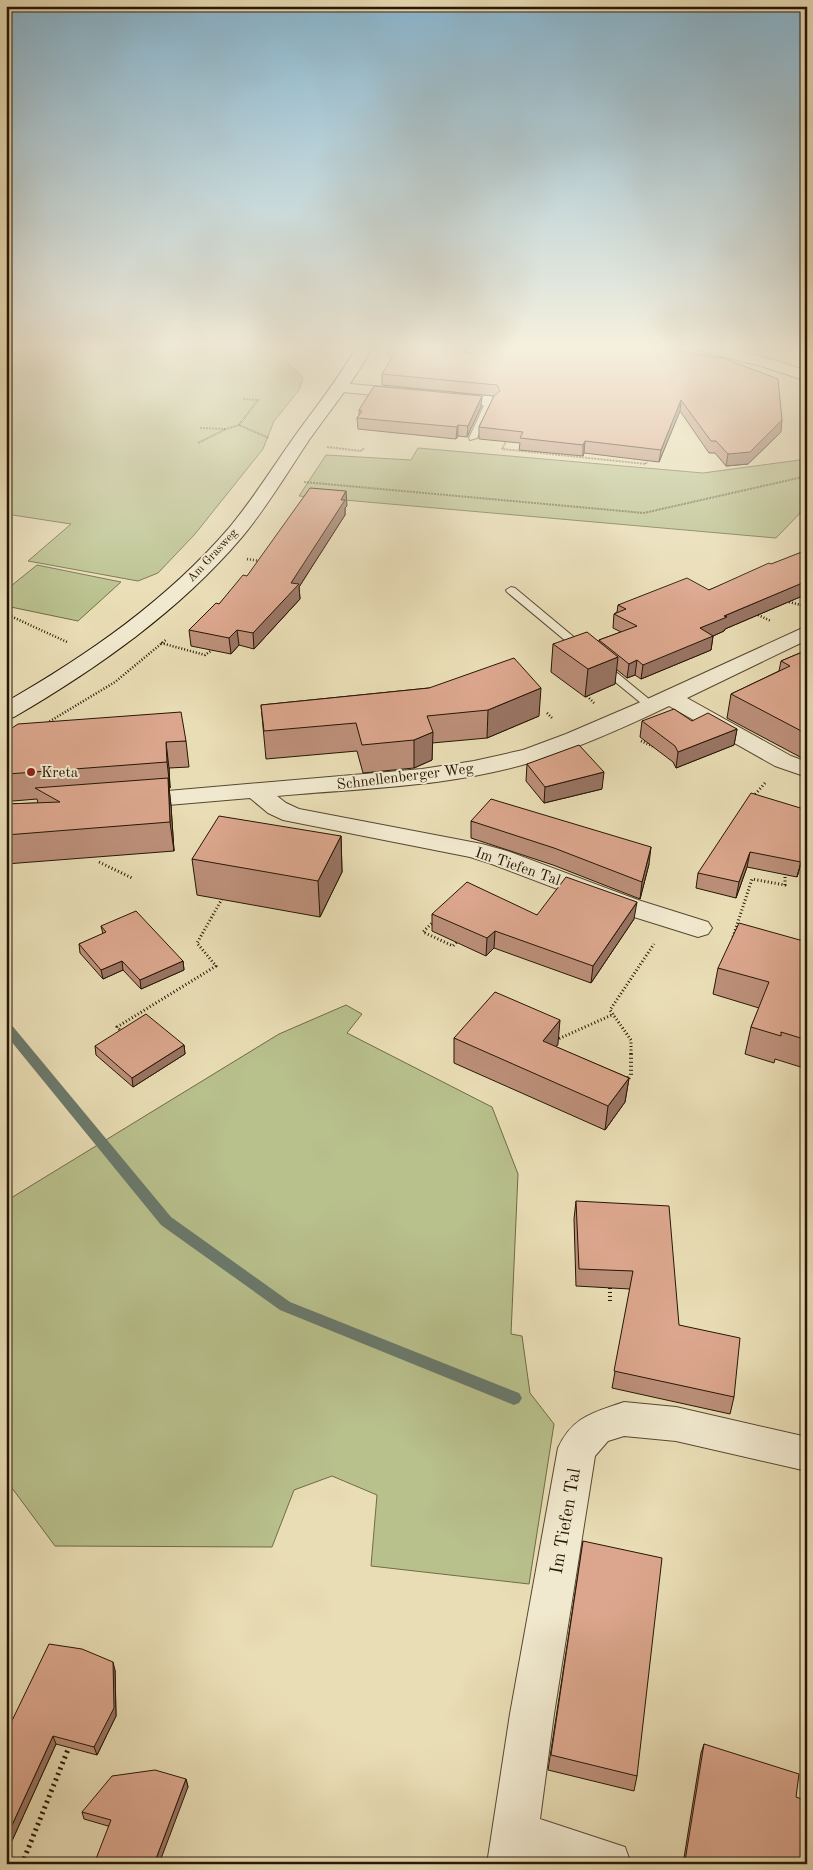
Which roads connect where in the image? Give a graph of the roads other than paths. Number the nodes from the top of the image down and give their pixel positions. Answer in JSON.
{"nodes":[{"id":1,"x":306,"y":433,"type":"edge"},
{"id":2,"x":475,"y":433,"type":"edge"},
{"id":3,"x":473,"y":438,"type":"dead end"},
{"id":4,"x":511,"y":590,"type":"dead end"},
{"id":5,"x":804,"y":636,"type":"edge"},
{"id":6,"x":660,"y":702,"type":"junction"},
{"id":7,"x":6,"y":712,"type":"edge"},
{"id":8,"x":807,"y":770,"type":"edge"},
{"id":9,"x":256,"y":791,"type":"junction"},
{"id":10,"x":111,"y":803,"type":"edge"},
{"id":11,"x":698,"y":928,"type":"road end"},
{"id":12,"x":807,"y":1454,"type":"edge"},
{"id":13,"x":512,"y":1849,"type":"edge"},
{"id":14,"x":608,"y":1864,"type":"edge"}],
"edges":[{"from":1,"to":7,"type":"street","name":"Am Grasweg"},
{"from":2,"to":3,"type":"lane"},
{"from":4,"to":6,"type":"lane"},
{"from":5,"to":6,"type":"street","name":"Schnellenberger Weg"},
{"from":6,"to":8,"type":"street"},
{"from":6,"to":9,"type":"street","name":"Schnellenberger Weg"},
{"from":9,"to":10,"type":"street","name":"Schnellenberger Weg"},
{"from":9,"to":11,"type":"street","name":"Im Tiefen Tal"},
{"from":12,"to":13,"type":"street","name":"Im Tiefen Tal"},
{"from":13,"to":14,"type":"street"}]}
